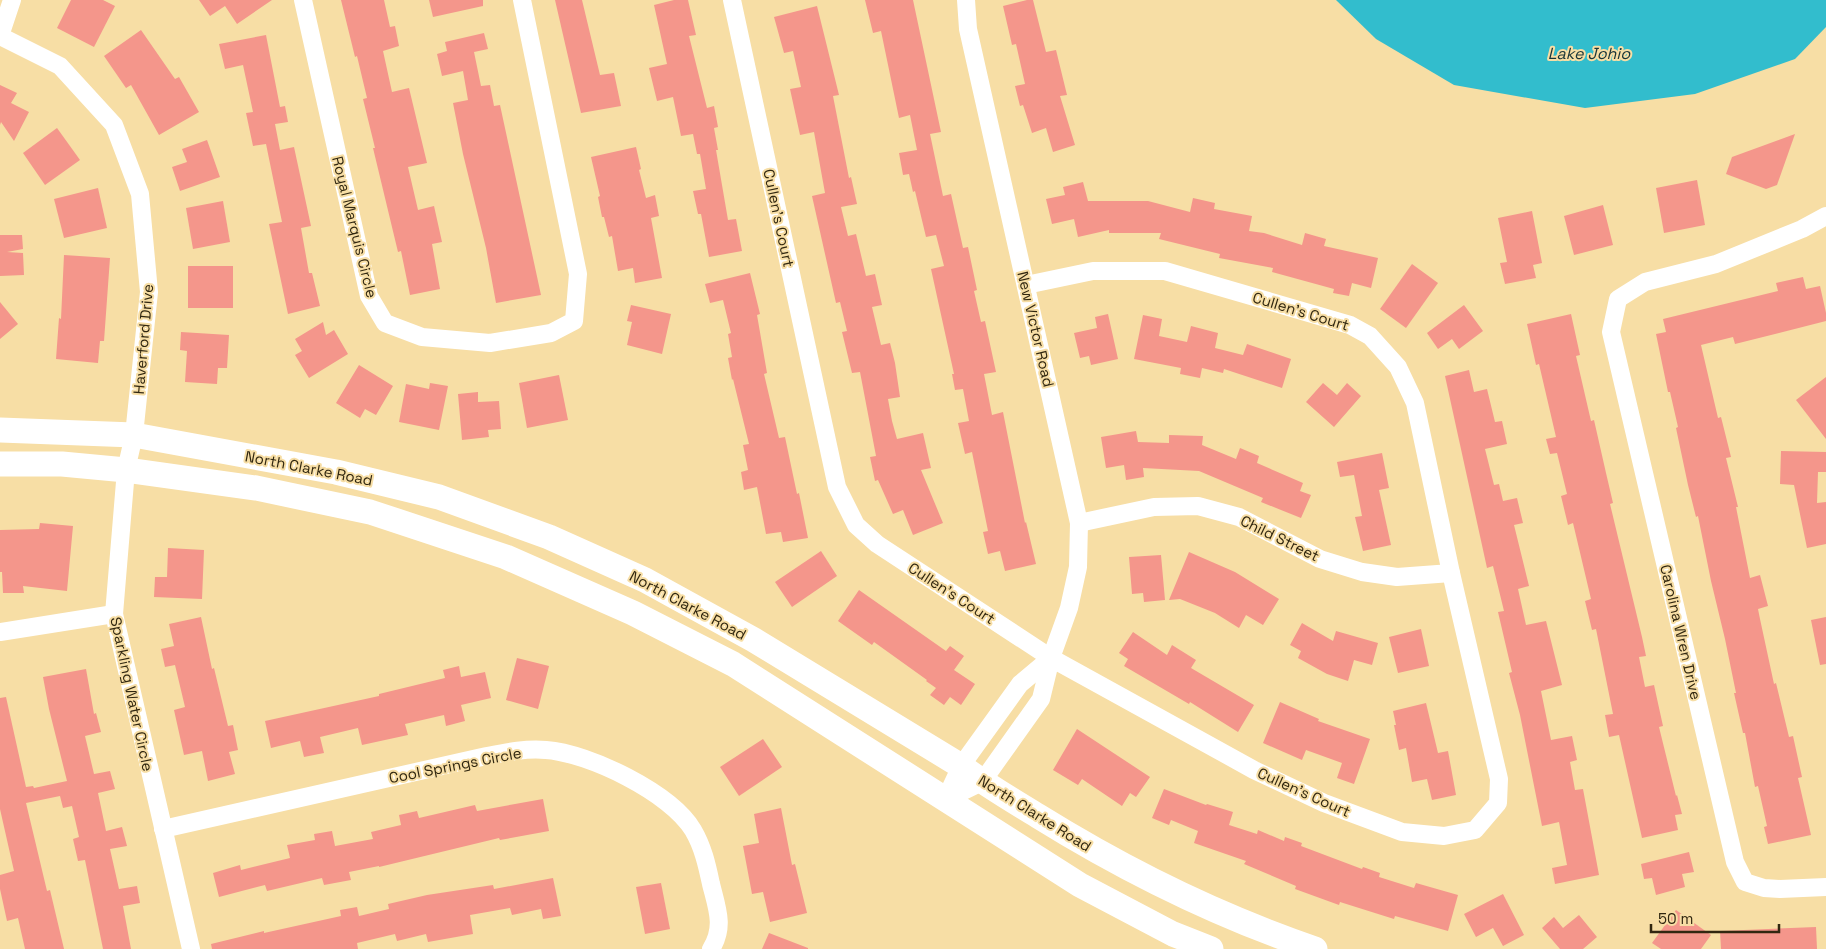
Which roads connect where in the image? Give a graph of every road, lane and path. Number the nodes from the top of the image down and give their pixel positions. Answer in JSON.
{"nodes":[{"id":1,"x":12,"y":0,"type":"edge"},
{"id":2,"x":303,"y":0,"type":"edge"},
{"id":3,"x":522,"y":0,"type":"edge"},
{"id":4,"x":732,"y":0,"type":"edge"},
{"id":5,"x":966,"y":0,"type":"edge"},
{"id":6,"x":0,"y":36,"type":"edge"},
{"id":7,"x":1826,"y":216,"type":"edge"},
{"id":8,"x":1026,"y":285,"type":"junction"},
{"id":9,"x":0,"y":430,"type":"edge"},
{"id":10,"x":134,"y":435,"type":"junction"},
{"id":11,"x":0,"y":464,"type":"edge"},
{"id":12,"x":126,"y":470,"type":"junction"},
{"id":13,"x":1079,"y":523,"type":"junction"},
{"id":14,"x":1451,"y":573,"type":"junction"},
{"id":15,"x":114,"y":614,"type":"junction"},
{"id":16,"x":0,"y":632,"type":"edge"},
{"id":17,"x":1051,"y":658,"type":"junction"},
{"id":18,"x":962,"y":766,"type":"junction"},
{"id":19,"x":982,"y":782,"type":"junction"},
{"id":20,"x":945,"y":800,"type":"junction"},
{"id":21,"x":162,"y":829,"type":"junction"},
{"id":22,"x":1826,"y":887,"type":"edge"},
{"id":23,"x":191,"y":949,"type":"edge"},
{"id":24,"x":711,"y":949,"type":"edge"},
{"id":25,"x":1211,"y":949,"type":"edge"},
{"id":26,"x":1315,"y":949,"type":"edge"}],
"edges":[{"from":1,"to":6,"type":"street"},
{"from":2,"to":3,"type":"street","name":"Royal Marquis Circle"},
{"from":4,"to":17,"type":"street","name":"Cullen's Court"},
{"from":5,"to":8,"type":"street","name":"New Victor Road"},
{"from":6,"to":10,"type":"street","name":"Haverford Drive"},
{"from":7,"to":22,"type":"street","name":"Carolina Wren Drive"},
{"from":8,"to":13,"type":"street","name":"New Victor Road"},
{"from":8,"to":14,"type":"street","name":"Cullen's Court"},
{"from":9,"to":10,"type":"street","name":"North Clarke Road"},
{"from":10,"to":12,"type":"street","name":"Sparkling Water Circle"},
{"from":10,"to":18,"type":"street","name":"North Clarke Road"},
{"from":11,"to":12,"type":"street","name":"North Clarke Road"},
{"from":12,"to":15,"type":"street","name":"Sparkling Water Circle"},
{"from":12,"to":20,"type":"street","name":"North Clarke Road"},
{"from":13,"to":14,"type":"street","name":"Child Street"},
{"from":13,"to":17,"type":"street","name":"New Victor Road"},
{"from":14,"to":17,"type":"street","name":"Cullen's Court"},
{"from":15,"to":16,"type":"street"},
{"from":15,"to":21,"type":"street","name":"Sparkling Water Circle"},
{"from":17,"to":18,"type":"street"},
{"from":17,"to":19,"type":"street","name":"New Victor Road"},
{"from":18,"to":19,"type":"street","name":"North Clarke Road"},
{"from":18,"to":20,"type":"street"},
{"from":19,"to":20,"type":"street","name":"New Victor Road"},
{"from":19,"to":26,"type":"street","name":"North Clarke Road"},
{"from":20,"to":25,"type":"street","name":"North Clarke Road"},
{"from":21,"to":23,"type":"street","name":"Sparkling Water Circle"},
{"from":21,"to":24,"type":"street","name":"Cool Springs Circle"}]}
